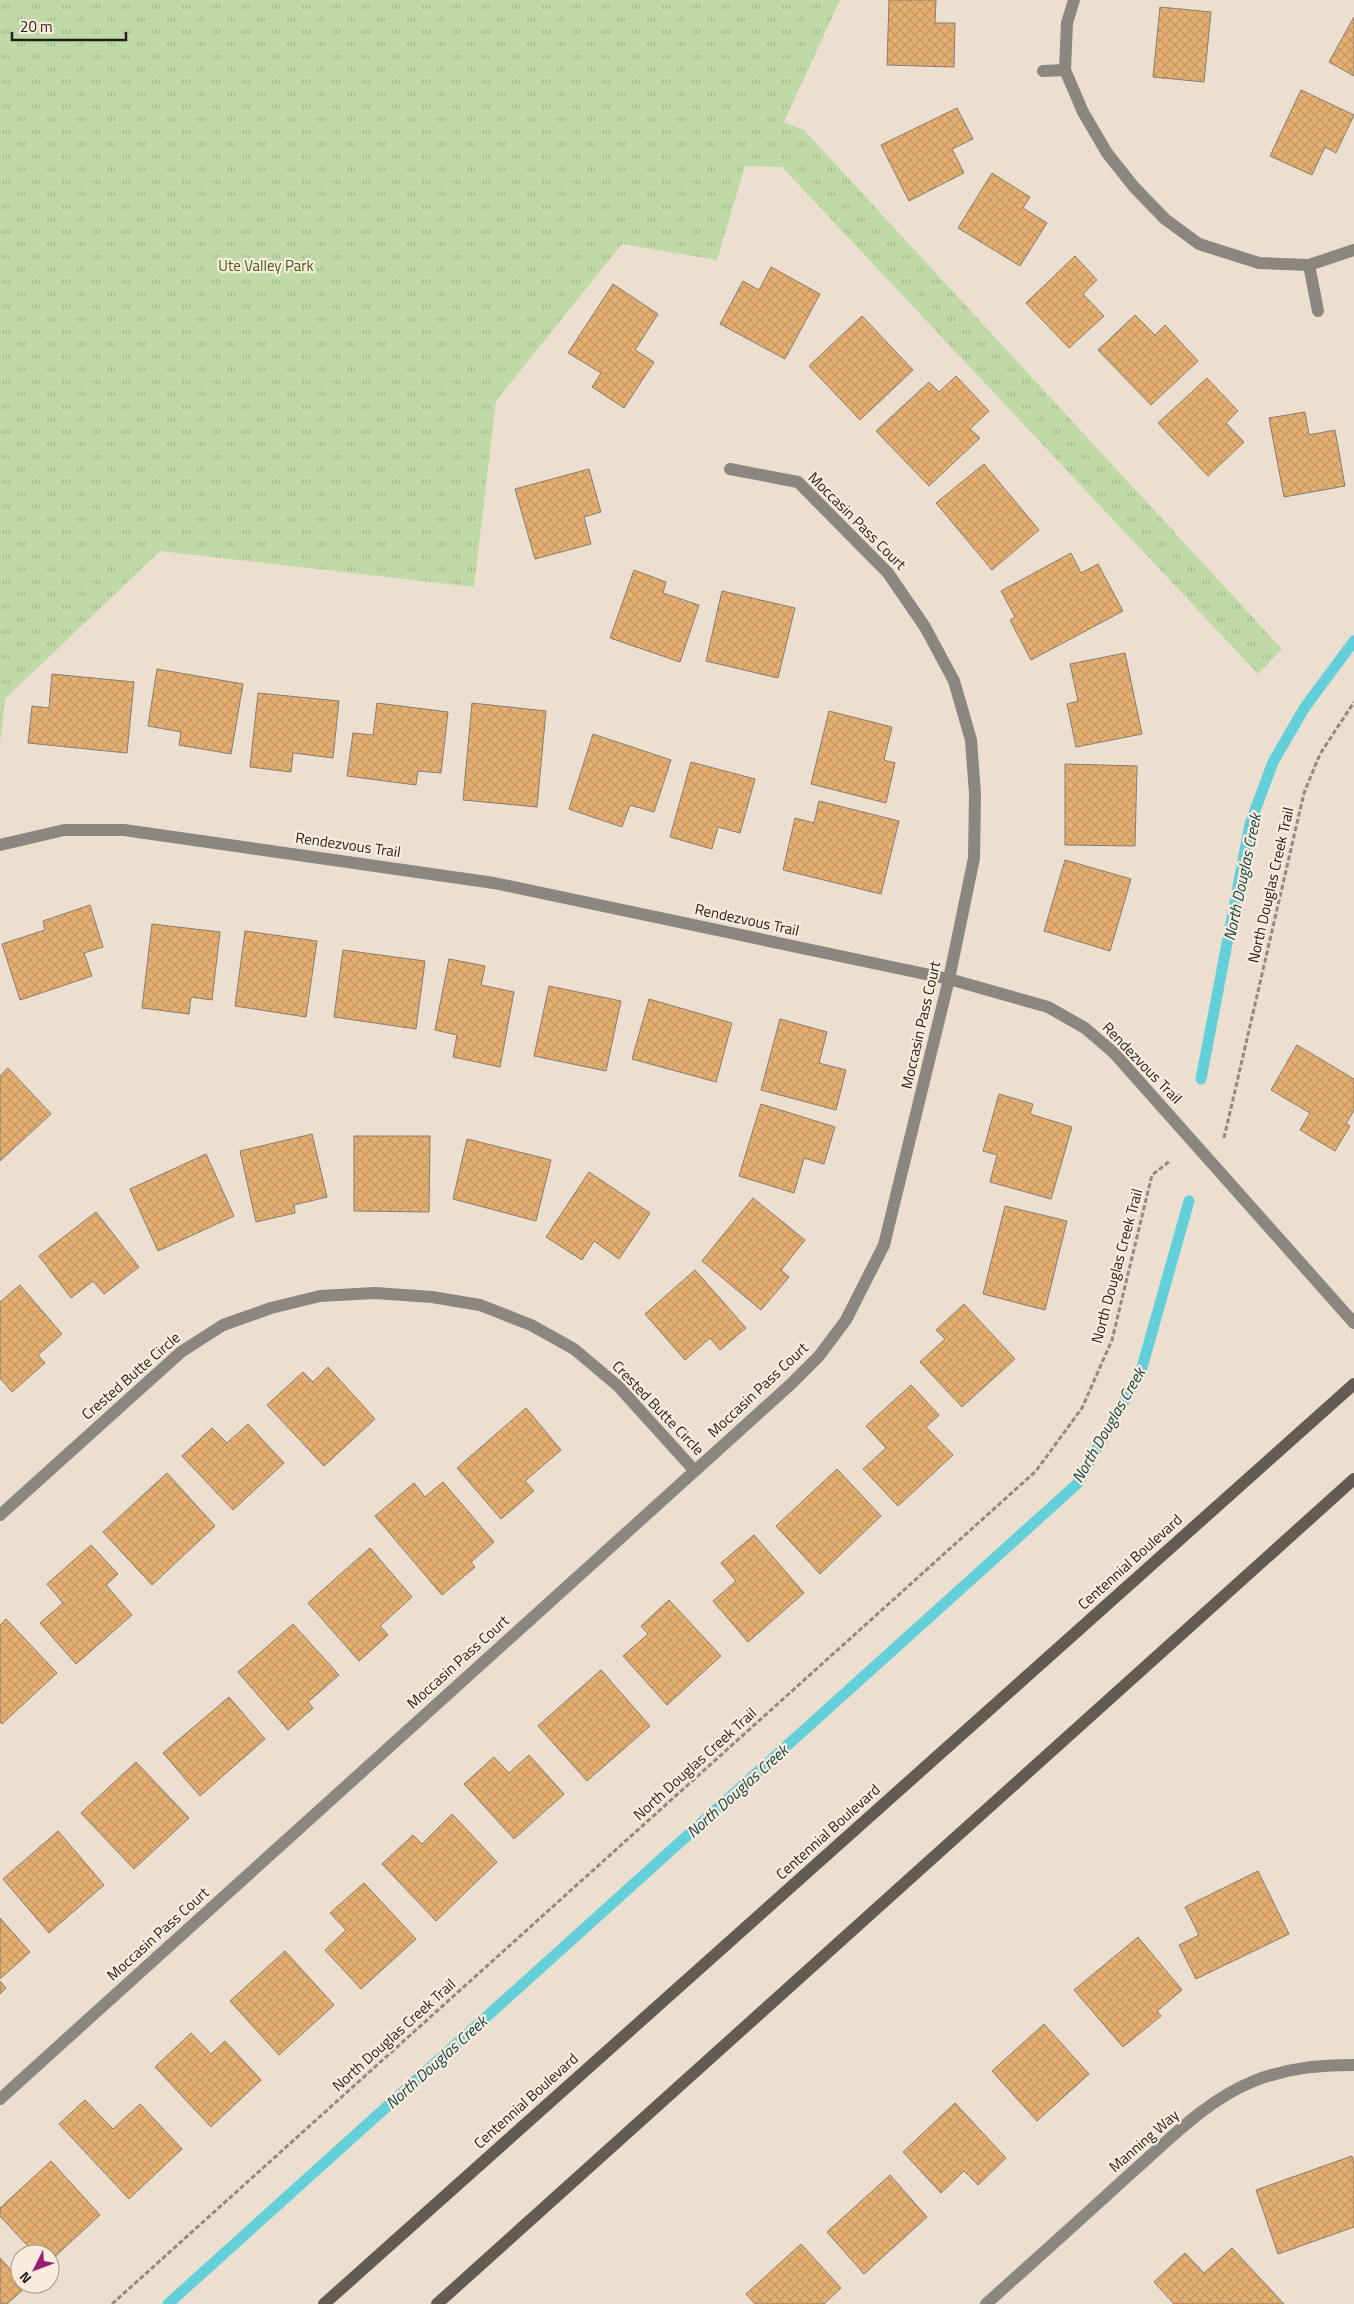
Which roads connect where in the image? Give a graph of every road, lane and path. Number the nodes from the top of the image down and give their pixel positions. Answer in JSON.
{"nodes":[{"id":1,"x":1074,"y":0,"type":"edge"},
{"id":2,"x":1065,"y":70,"type":"junction"},
{"id":3,"x":1043,"y":71,"type":"dead end"},
{"id":4,"x":1354,"y":250,"type":"edge"},
{"id":5,"x":1309,"y":265,"type":"junction"},
{"id":6,"x":1318,"y":312,"type":"dead end"},
{"id":7,"x":730,"y":469,"type":"dead end"},
{"id":8,"x":1354,"y":702,"type":"edge"},
{"id":9,"x":0,"y":844,"type":"edge"},
{"id":10,"x":949,"y":979,"type":"junction"},
{"id":11,"x":1220,"y":1140,"type":"dead end"},
{"id":12,"x":1170,"y":1161,"type":"dead end"},
{"id":13,"x":1354,"y":1323,"type":"edge"},
{"id":14,"x":1354,"y":1384,"type":"edge"},
{"id":15,"x":694,"y":1470,"type":"junction"},
{"id":16,"x":1354,"y":1479,"type":"edge"},
{"id":17,"x":0,"y":1515,"type":"edge"},
{"id":18,"x":1354,"y":2065,"type":"edge"},
{"id":19,"x":0,"y":2099,"type":"edge"},
{"id":20,"x":112,"y":2304,"type":"edge"},
{"id":21,"x":324,"y":2304,"type":"edge"},
{"id":22,"x":437,"y":2304,"type":"edge"},
{"id":23,"x":986,"y":2304,"type":"edge"}],
"edges":[{"from":1,"to":2,"type":"street"},
{"from":2,"to":3,"type":"street"},
{"from":2,"to":5,"type":"street"},
{"from":4,"to":5,"type":"street"},
{"from":5,"to":6,"type":"street"},
{"from":7,"to":10,"type":"street","name":"Moccasin Pass Court"},
{"from":8,"to":11,"type":"path","name":"North Douglas Creek Trail"},
{"from":9,"to":10,"type":"street","name":"Rendezvous Trail"},
{"from":10,"to":13,"type":"street","name":"Rendezvous Trail"},
{"from":10,"to":15,"type":"street","name":"Moccasin Pass Court"},
{"from":12,"to":20,"type":"path","name":"North Douglas Creek Trail"},
{"from":14,"to":21,"type":"main road","name":"Centennial Boulevard"},
{"from":15,"to":17,"type":"street","name":"Crested Butte Circle"},
{"from":15,"to":19,"type":"street","name":"Moccasin Pass Court"},
{"from":16,"to":22,"type":"main road"},
{"from":18,"to":23,"type":"street","name":"Manning Way"}]}
